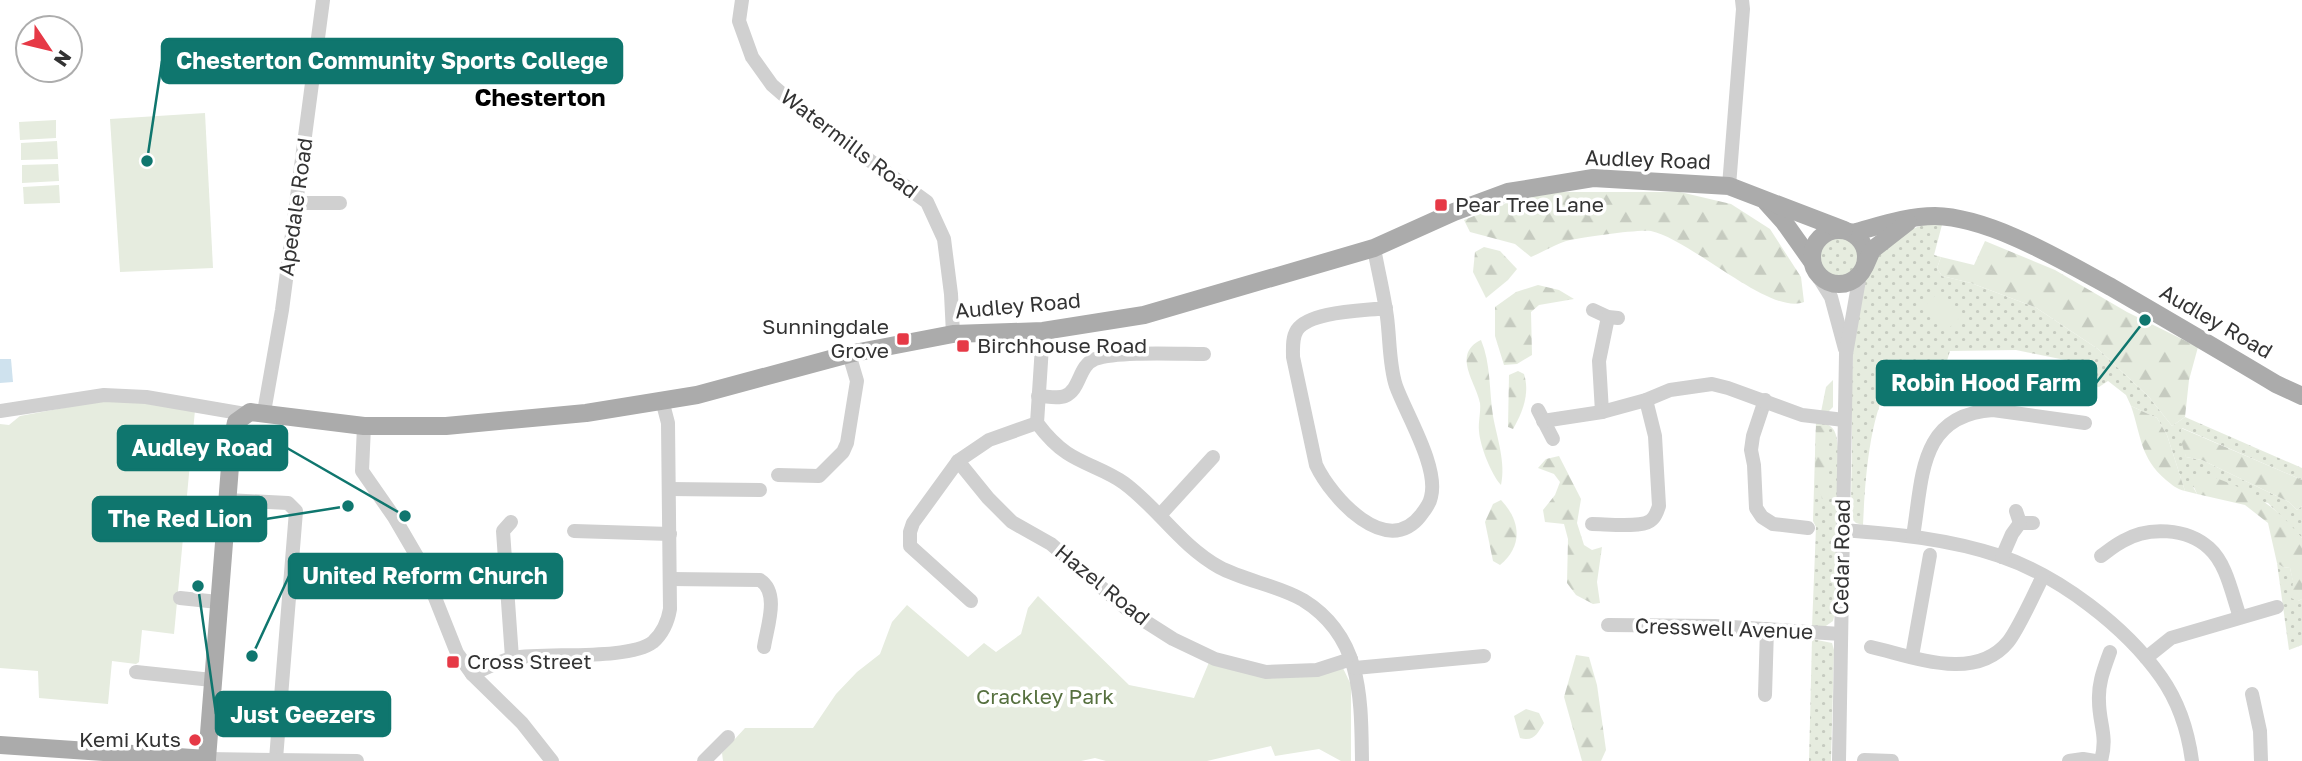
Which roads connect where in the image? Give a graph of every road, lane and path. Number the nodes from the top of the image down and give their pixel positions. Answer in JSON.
{"nodes":[{"id":1,"x":323,"y":0,"type":"edge"},
{"id":2,"x":742,"y":0,"type":"edge"},
{"id":3,"x":1742,"y":0,"type":"edge"},
{"id":4,"x":1729,"y":186,"type":"junction"},
{"id":5,"x":1761,"y":198,"type":"junction"},
{"id":6,"x":297,"y":203,"type":"junction"},
{"id":7,"x":340,"y":203,"type":"dead end"},
{"id":8,"x":1913,"y":218,"type":"junction"},
{"id":9,"x":1848,"y":231,"type":"junction"},
{"id":10,"x":1374,"y":248,"type":"junction"},
{"id":11,"x":1815,"y":268,"type":"junction"},
{"id":12,"x":1862,"y":272,"type":"junction"},
{"id":13,"x":1386,"y":308,"type":"junction"},
{"id":14,"x":1593,"y":310,"type":"dead end"},
{"id":15,"x":1043,"y":331,"type":"junction"},
{"id":16,"x":953,"y":334,"type":"junction"},
{"id":17,"x":849,"y":354,"type":"junction"},
{"id":18,"x":1204,"y":354,"type":"dead end"},
{"id":19,"x":1846,"y":354,"type":"junction"},
{"id":20,"x":1038,"y":396,"type":"junction"},
{"id":21,"x":2302,"y":396,"type":"edge"},
{"id":22,"x":662,"y":400,"type":"junction"},
{"id":23,"x":1646,"y":400,"type":"junction"},
{"id":24,"x":1765,"y":400,"type":"junction"},
{"id":25,"x":0,"y":411,"type":"edge"},
{"id":26,"x":264,"y":412,"type":"junction"},
{"id":27,"x":1602,"y":412,"type":"junction"},
{"id":28,"x":245,"y":414,"type":"junction"},
{"id":29,"x":2078,"y":418,"type":"dead end"},
{"id":30,"x":1844,"y":420,"type":"junction"},
{"id":31,"x":1037,"y":424,"type":"junction"},
{"id":32,"x":364,"y":426,"type":"junction"},
{"id":33,"x":1553,"y":439,"type":"dead end"},
{"id":34,"x":1213,"y":457,"type":"dead end"},
{"id":35,"x":958,"y":461,"type":"junction"},
{"id":36,"x":778,"y":475,"type":"dead end"},
{"id":37,"x":669,"y":489,"type":"junction"},
{"id":38,"x":760,"y":490,"type":"dead end"},
{"id":39,"x":226,"y":500,"type":"junction"},
{"id":40,"x":1160,"y":514,"type":"junction"},
{"id":41,"x":2023,"y":519,"type":"dead end"},
{"id":42,"x":1798,"y":521,"type":"dead end"},
{"id":43,"x":511,"y":522,"type":"dead end"},
{"id":44,"x":1592,"y":524,"type":"dead end"},
{"id":45,"x":1843,"y":530,"type":"junction"},
{"id":46,"x":574,"y":531,"type":"dead end"},
{"id":47,"x":670,"y":534,"type":"junction"},
{"id":48,"x":1913,"y":536,"type":"junction"},
{"id":49,"x":1930,"y":555,"type":"dead end"},
{"id":50,"x":2101,"y":556,"type":"dead end"},
{"id":51,"x":2003,"y":557,"type":"junction"},
{"id":52,"x":2043,"y":576,"type":"junction"},
{"id":53,"x":670,"y":579,"type":"junction"},
{"id":54,"x":180,"y":598,"type":"dead end"},
{"id":55,"x":971,"y":601,"type":"dead end"},
{"id":56,"x":218,"y":602,"type":"junction"},
{"id":57,"x":2277,"y":607,"type":"dead end"},
{"id":58,"x":2240,"y":617,"type":"junction"},
{"id":59,"x":1608,"y":625,"type":"dead end"},
{"id":60,"x":1768,"y":629,"type":"junction"},
{"id":61,"x":1841,"y":634,"type":"junction"},
{"id":62,"x":764,"y":647,"type":"dead end"},
{"id":63,"x":1871,"y":647,"type":"dead end"},
{"id":64,"x":2110,"y":653,"type":"dead end"},
{"id":65,"x":1484,"y":656,"type":"dead end"},
{"id":66,"x":1912,"y":656,"type":"junction"},
{"id":67,"x":512,"y":658,"type":"junction"},
{"id":68,"x":2146,"y":658,"type":"junction"},
{"id":69,"x":1353,"y":664,"type":"junction"},
{"id":70,"x":136,"y":672,"type":"dead end"},
{"id":71,"x":472,"y":674,"type":"junction"},
{"id":72,"x":212,"y":680,"type":"junction"},
{"id":73,"x":2252,"y":694,"type":"dead end"},
{"id":74,"x":1765,"y":695,"type":"dead end"},
{"id":75,"x":729,"y":737,"type":"dead end"},
{"id":76,"x":0,"y":745,"type":"edge"},
{"id":77,"x":47,"y":755,"type":"edge"},
{"id":78,"x":150,"y":759,"type":"edge"},
{"id":79,"x":207,"y":759,"type":"edge"},
{"id":80,"x":276,"y":759,"type":"junction"},
{"id":81,"x":231,"y":760,"type":"edge"},
{"id":82,"x":1864,"y":760,"type":"edge"},
{"id":83,"x":338,"y":761,"type":"edge"},
{"id":84,"x":357,"y":761,"type":"edge"},
{"id":85,"x":551,"y":761,"type":"edge"},
{"id":86,"x":704,"y":761,"type":"edge"},
{"id":87,"x":1362,"y":761,"type":"edge"},
{"id":88,"x":1839,"y":761,"type":"edge"},
{"id":89,"x":1878,"y":761,"type":"edge"},
{"id":90,"x":1892,"y":761,"type":"edge"},
{"id":91,"x":2068,"y":761,"type":"edge"},
{"id":92,"x":2095,"y":761,"type":"edge"},
{"id":93,"x":2101,"y":761,"type":"edge"},
{"id":94,"x":2192,"y":761,"type":"edge"},
{"id":95,"x":2261,"y":761,"type":"edge"}],
"edges":[{"from":1,"to":6,"type":"street","name":"Apedale Road"},
{"from":2,"to":16,"type":"street","name":"Watermills Road"},
{"from":3,"to":4,"type":"street"},
{"from":4,"to":5,"type":"main road","name":"Audley Road"},
{"from":4,"to":10,"type":"main road","name":"Audley Road"},
{"from":5,"to":9,"type":"main road","name":"Audley Road"},
{"from":5,"to":11,"type":"main road","name":"Audley Road"},
{"from":6,"to":7,"type":"street"},
{"from":6,"to":26,"type":"street","name":"Apedale Road"},
{"from":8,"to":9,"type":"main road","name":"Audley Road"},
{"from":8,"to":12,"type":"main road"},
{"from":8,"to":21,"type":"main road","name":"Audley Road"},
{"from":9,"to":11,"type":"main road"},
{"from":9,"to":12,"type":"main road"},
{"from":10,"to":13,"type":"street"},
{"from":10,"to":15,"type":"main road","name":"Audley Road"},
{"from":11,"to":12,"type":"main road"},
{"from":11,"to":19,"type":"street"},
{"from":12,"to":19,"type":"street"},
{"from":13,"to":13,"type":"street"},
{"from":14,"to":27,"type":"street"},
{"from":15,"to":16,"type":"main road","name":"Audley Road"},
{"from":15,"to":20,"type":"street"},
{"from":16,"to":17,"type":"main road","name":"Audley Road"},
{"from":17,"to":22,"type":"main road","name":"Audley Road"},
{"from":17,"to":36,"type":"street"},
{"from":18,"to":20,"type":"street"},
{"from":19,"to":30,"type":"street","name":"Cedar Road"},
{"from":20,"to":31,"type":"street"},
{"from":22,"to":32,"type":"main road","name":"Audley Road"},
{"from":22,"to":37,"type":"street"},
{"from":23,"to":24,"type":"street"},
{"from":23,"to":27,"type":"street"},
{"from":23,"to":44,"type":"street"},
{"from":24,"to":30,"type":"street"},
{"from":24,"to":42,"type":"street"},
{"from":25,"to":28,"type":"street"},
{"from":26,"to":28,"type":"main road","name":"Audley Road"},
{"from":26,"to":32,"type":"main road","name":"Audley Road"},
{"from":27,"to":33,"type":"street"},
{"from":28,"to":39,"type":"main road"},
{"from":29,"to":48,"type":"street"},
{"from":30,"to":45,"type":"street","name":"Cedar Road"},
{"from":31,"to":35,"type":"street"},
{"from":31,"to":40,"type":"street"},
{"from":32,"to":71,"type":"street"},
{"from":34,"to":40,"type":"street"},
{"from":35,"to":55,"type":"street"},
{"from":35,"to":69,"type":"street","name":"Hazel Road"},
{"from":37,"to":38,"type":"street"},
{"from":37,"to":47,"type":"street"},
{"from":39,"to":56,"type":"main road"},
{"from":39,"to":80,"type":"street"},
{"from":40,"to":69,"type":"street"},
{"from":41,"to":51,"type":"street"},
{"from":43,"to":67,"type":"street"},
{"from":45,"to":48,"type":"street"},
{"from":45,"to":61,"type":"street","name":"Cedar Road"},
{"from":46,"to":47,"type":"street"},
{"from":47,"to":53,"type":"street"},
{"from":48,"to":51,"type":"street"},
{"from":49,"to":66,"type":"street"},
{"from":50,"to":58,"type":"street"},
{"from":51,"to":52,"type":"street"},
{"from":52,"to":66,"type":"street"},
{"from":52,"to":68,"type":"street"},
{"from":53,"to":62,"type":"street"},
{"from":53,"to":67,"type":"street"},
{"from":54,"to":56,"type":"street"},
{"from":56,"to":72,"type":"main road"},
{"from":57,"to":58,"type":"street"},
{"from":58,"to":68,"type":"street"},
{"from":59,"to":60,"type":"street","name":"Cresswell Avenue"},
{"from":60,"to":61,"type":"street","name":"Cresswell Avenue"},
{"from":60,"to":74,"type":"street"},
{"from":61,"to":88,"type":"street","name":"Cedar Road"},
{"from":63,"to":66,"type":"street"},
{"from":64,"to":93,"type":"street"},
{"from":65,"to":69,"type":"street","name":"Hazel Road"},
{"from":67,"to":71,"type":"street"},
{"from":68,"to":94,"type":"street"},
{"from":69,"to":87,"type":"street"},
{"from":70,"to":72,"type":"street"},
{"from":71,"to":85,"type":"street"},
{"from":72,"to":79,"type":"main road"},
{"from":73,"to":95,"type":"street"},
{"from":75,"to":86,"type":"street"},
{"from":76,"to":77,"type":"main road"},
{"from":77,"to":78,"type":"main road"},
{"from":78,"to":79,"type":"main road"},
{"from":79,"to":81,"type":"street"},
{"from":80,"to":81,"type":"street"},
{"from":80,"to":83,"type":"street"},
{"from":82,"to":89,"type":"street"},
{"from":83,"to":84,"type":"street"},
{"from":89,"to":90,"type":"street"},
{"from":91,"to":92,"type":"street"}]}
